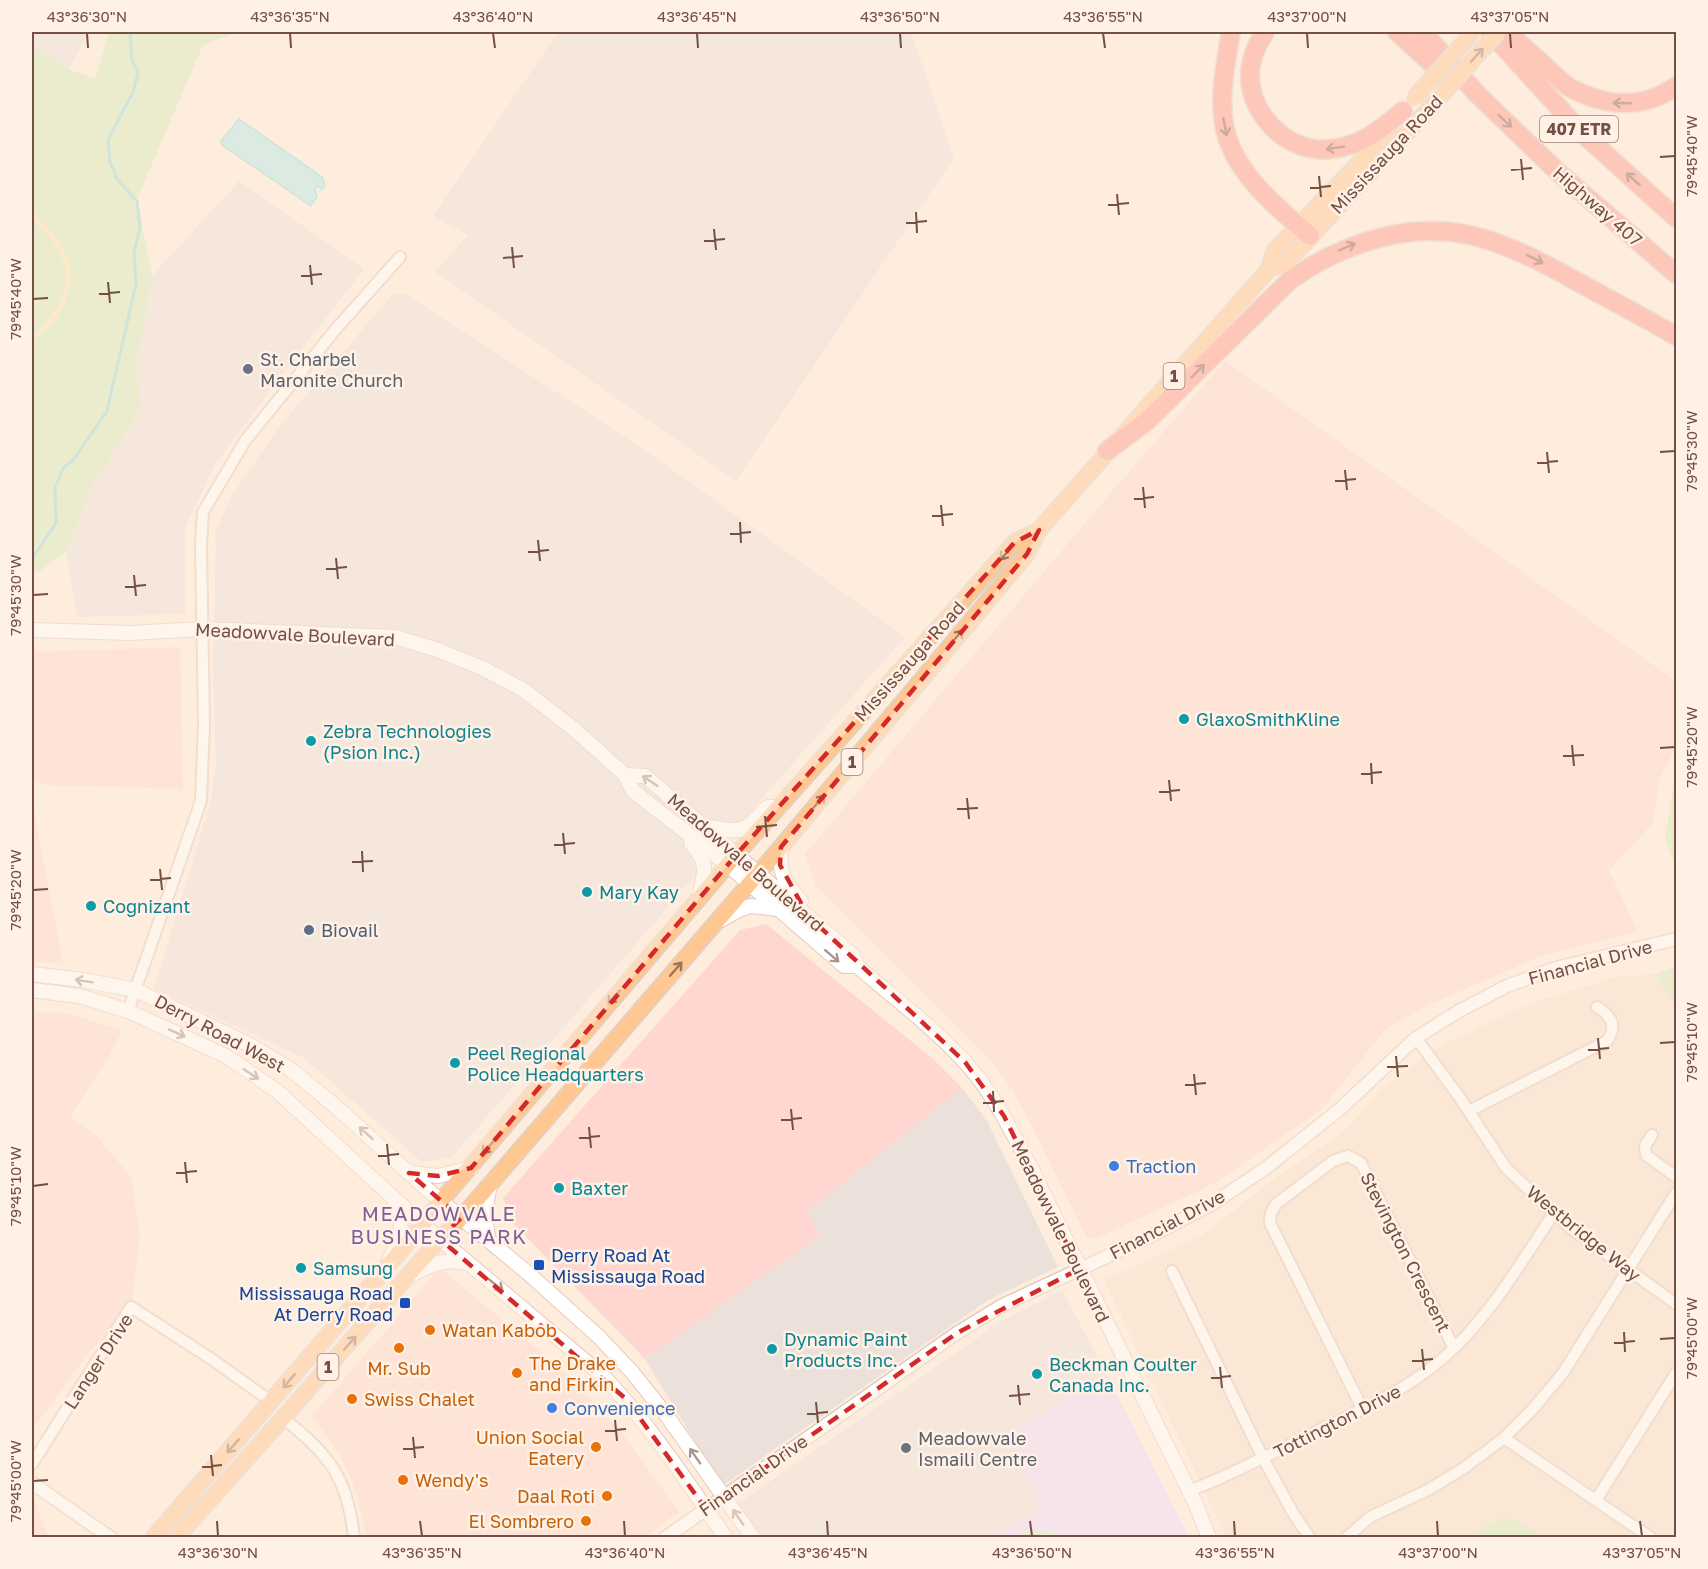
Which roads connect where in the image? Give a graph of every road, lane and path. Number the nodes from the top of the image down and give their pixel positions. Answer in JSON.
{"nodes":[{"id":1,"x":1231,"y":32,"type":"edge"},
{"id":2,"x":1265,"y":32,"type":"edge"},
{"id":3,"x":1397,"y":32,"type":"edge"},
{"id":4,"x":1423,"y":32,"type":"edge"},
{"id":5,"x":1473,"y":32,"type":"edge"},
{"id":6,"x":1490,"y":32,"type":"edge"},
{"id":7,"x":1498,"y":32,"type":"edge"},
{"id":8,"x":1507,"y":32,"type":"edge"},
{"id":9,"x":1677,"y":86,"type":"edge"},
{"id":10,"x":1477,"y":94,"type":"junction"},
{"id":11,"x":1408,"y":104,"type":"junction"},
{"id":12,"x":1677,"y":218,"type":"edge"},
{"id":13,"x":1304,"y":231,"type":"junction"},
{"id":14,"x":400,"y":257,"type":"dead end"},
{"id":15,"x":1677,"y":274,"type":"edge"},
{"id":16,"x":1677,"y":336,"type":"edge"},
{"id":17,"x":1107,"y":451,"type":"junction"},
{"id":18,"x":1039,"y":530,"type":"junction"},
{"id":19,"x":202,"y":629,"type":"junction"},
{"id":20,"x":32,"y":630,"type":"edge"},
{"id":21,"x":625,"y":775,"type":"junction"},
{"id":22,"x":780,"y":807,"type":"junction"},
{"id":23,"x":703,"y":826,"type":"junction"},
{"id":24,"x":684,"y":831,"type":"junction"},
{"id":25,"x":782,"y":847,"type":"junction"},
{"id":26,"x":732,"y":860,"type":"junction"},
{"id":27,"x":753,"y":878,"type":"junction"},
{"id":28,"x":698,"y":900,"type":"junction"},
{"id":29,"x":778,"y":909,"type":"junction"},
{"id":30,"x":808,"y":916,"type":"junction"},
{"id":31,"x":717,"y":921,"type":"junction"},
{"id":32,"x":1677,"y":939,"type":"edge"},
{"id":33,"x":857,"y":966,"type":"junction"},
{"id":34,"x":32,"y":974,"type":"edge"},
{"id":35,"x":32,"y":990,"type":"edge"},
{"id":36,"x":136,"y":990,"type":"junction"},
{"id":37,"x":1597,"y":1007,"type":"dead end"},
{"id":38,"x":128,"y":1011,"type":"junction"},
{"id":39,"x":1416,"y":1038,"type":"junction"},
{"id":40,"x":1469,"y":1111,"type":"junction"},
{"id":41,"x":1652,"y":1135,"type":"dead end"},
{"id":42,"x":471,"y":1168,"type":"junction"},
{"id":43,"x":409,"y":1173,"type":"junction"},
{"id":44,"x":1677,"y":1177,"type":"edge"},
{"id":45,"x":491,"y":1181,"type":"junction"},
{"id":46,"x":1677,"y":1193,"type":"edge"},
{"id":47,"x":392,"y":1195,"type":"junction"},
{"id":48,"x":441,"y":1201,"type":"junction"},
{"id":49,"x":1554,"y":1213,"type":"junction"},
{"id":50,"x":461,"y":1218,"type":"junction"},
{"id":51,"x":423,"y":1225,"type":"junction"},
{"id":52,"x":440,"y":1239,"type":"junction"},
{"id":53,"x":489,"y":1241,"type":"junction"},
{"id":54,"x":468,"y":1264,"type":"junction"},
{"id":55,"x":1628,"y":1268,"type":"junction"},
{"id":56,"x":1079,"y":1269,"type":"junction"},
{"id":57,"x":1172,"y":1271,"type":"dead end"},
{"id":58,"x":381,"y":1273,"type":"junction"},
{"id":59,"x":407,"y":1277,"type":"junction"},
{"id":60,"x":1677,"y":1304,"type":"edge"},
{"id":61,"x":1454,"y":1348,"type":"junction"},
{"id":62,"x":1677,"y":1373,"type":"edge"},
{"id":63,"x":272,"y":1402,"type":"junction"},
{"id":64,"x":1363,"y":1410,"type":"junction"},
{"id":65,"x":283,"y":1418,"type":"junction"},
{"id":66,"x":1504,"y":1438,"type":"junction"},
{"id":67,"x":1263,"y":1458,"type":"junction"},
{"id":68,"x":32,"y":1464,"type":"edge"},
{"id":69,"x":32,"y":1483,"type":"edge"},
{"id":70,"x":1189,"y":1491,"type":"junction"},
{"id":71,"x":724,"y":1497,"type":"junction"},
{"id":72,"x":1596,"y":1500,"type":"junction"},
{"id":73,"x":706,"y":1509,"type":"junction"},
{"id":74,"x":111,"y":1538,"type":"edge"},
{"id":75,"x":153,"y":1538,"type":"edge"},
{"id":76,"x":176,"y":1538,"type":"edge"},
{"id":77,"x":354,"y":1538,"type":"edge"},
{"id":78,"x":665,"y":1538,"type":"edge"},
{"id":79,"x":726,"y":1538,"type":"edge"},
{"id":80,"x":753,"y":1538,"type":"edge"},
{"id":81,"x":1209,"y":1538,"type":"edge"},
{"id":82,"x":1310,"y":1538,"type":"edge"},
{"id":83,"x":1346,"y":1538,"type":"edge"},
{"id":84,"x":1651,"y":1538,"type":"edge"}],
"edges":[{"from":1,"to":13,"type":"highway","one_way":true},
{"from":11,"to":2,"type":"highway","one_way":true},
{"from":3,"to":10,"type":"highway"},
{"from":4,"to":10,"type":"highway","name":"Highway 407","number":"407 ETR"},
{"from":5,"to":11,"type":"main road","name":"Mississauga Road","number":"1","bridge":true},
{"from":12,"to":6,"type":"highway","number":"407 ETR","one_way":true},
{"from":13,"to":7,"type":"main road","name":"Mississauga Road","number":"1","one_way":true,"bridge":true},
{"from":9,"to":8,"type":"highway","one_way":true},
{"from":10,"to":15,"type":"highway","name":"Highway 407","number":"407 ETR","one_way":true},
{"from":11,"to":13,"type":"main road","name":"Mississauga Road","number":"1"},
{"from":13,"to":17,"type":"main road","name":"Mississauga Road","number":"1"},
{"from":14,"to":19,"type":"street"},
{"from":17,"to":16,"type":"highway","one_way":true},
{"from":17,"to":18,"type":"main road","name":"Mississauga Road","number":"1"},
{"from":18,"to":22,"type":"main road","name":"Mississauga Road","number":"1","one_way":true},
{"from":25,"to":18,"type":"main road","name":"Mississauga Road","number":"1","one_way":true},
{"from":19,"to":20,"type":"main road","name":"Meadowvale Boulevard"},
{"from":19,"to":21,"type":"main road","name":"Meadowvale Boulevard"},
{"from":19,"to":36,"type":"street"},
{"from":23,"to":21,"type":"main road","name":"Meadowvale Boulevard","one_way":true},
{"from":21,"to":24,"type":"main road","name":"Meadowvale Boulevard"},
{"from":22,"to":23,"type":"main road"},
{"from":22,"to":26,"type":"main road","name":"Mississauga Road","number":"1"},
{"from":23,"to":26,"type":"main road","name":"Meadowvale Boulevard"},
{"from":24,"to":26,"type":"main road","name":"Meadowvale Boulevard"},
{"from":24,"to":28,"type":"main road"},
{"from":25,"to":27,"type":"main road","name":"Mississauga Road","number":"1"},
{"from":25,"to":30,"type":"main road"},
{"from":26,"to":27,"type":"main road","name":"Meadowvale Boulevard"},
{"from":26,"to":28,"type":"main road","name":"Mississauga Road","number":"1"},
{"from":27,"to":29,"type":"main road","name":"Meadowvale Boulevard"},
{"from":27,"to":30,"type":"main road","name":"Meadowvale Boulevard"},
{"from":27,"to":31,"type":"main road","name":"Mississauga Road","number":"1"},
{"from":28,"to":42,"type":"main road","name":"Mississauga Road","number":"1","one_way":true},
{"from":29,"to":31,"type":"main road"},
{"from":29,"to":33,"type":"main road","name":"Meadowvale Boulevard","one_way":true},
{"from":30,"to":33,"type":"main road","name":"Meadowvale Boulevard"},
{"from":45,"to":31,"type":"main road","name":"Mississauga Road","number":"1","one_way":true},
{"from":32,"to":39,"type":"street","name":"Financial Drive"},
{"from":33,"to":56,"type":"main road","name":"Meadowvale Boulevard"},
{"from":36,"to":34,"type":"main road","name":"Derry Road West","one_way":true},
{"from":35,"to":38,"type":"main road","name":"Derry Road West"},
{"from":36,"to":38,"type":"street"},
{"from":43,"to":36,"type":"main road","name":"Derry Road West","one_way":true},
{"from":37,"to":40,"type":"street"},
{"from":38,"to":47,"type":"main road","name":"Derry Road West","one_way":true},
{"from":39,"to":40,"type":"street","name":"Westbridge Way"},
{"from":39,"to":56,"type":"street","name":"Financial Drive"},
{"from":40,"to":49,"type":"street","name":"Westbridge Way"},
{"from":41,"to":44,"type":"street"},
{"from":42,"to":43,"type":"main road"},
{"from":42,"to":48,"type":"main road","name":"Mississauga Road","number":"1"},
{"from":43,"to":48,"type":"main road","name":"Derry Road West"},
{"from":45,"to":50,"type":"main road","name":"Mississauga Road","number":"1"},
{"from":45,"to":53,"type":"main road"},
{"from":46,"to":55,"type":"street"},
{"from":47,"to":51,"type":"main road","name":"Derry Road West"},
{"from":47,"to":58,"type":"main road"},
{"from":48,"to":50,"type":"main road","name":"Derry Road West"},
{"from":48,"to":51,"type":"main road","name":"Mississauga Road","number":"1"},
{"from":49,"to":55,"type":"street","name":"Westbridge Way"},
{"from":49,"to":61,"type":"street","name":"Tottington Drive"},
{"from":50,"to":52,"type":"main road","name":"Mississauga Road","number":"1"},
{"from":50,"to":53,"type":"main road","name":"Derry Road West"},
{"from":51,"to":52,"type":"main road","name":"Derry Road West"},
{"from":51,"to":58,"type":"main road","name":"Mississauga Road","number":"1"},
{"from":52,"to":54,"type":"main road","name":"Derry Road West"},
{"from":52,"to":59,"type":"main road","name":"Mississauga Road","number":"1"},
{"from":71,"to":53,"type":"main road","name":"Derry Road West","one_way":true},
{"from":54,"to":59,"type":"main road"},
{"from":54,"to":73,"type":"main road","name":"Derry Road West","one_way":true},
{"from":55,"to":60,"type":"street","name":"Westbridge Way"},
{"from":55,"to":66,"type":"street"},
{"from":56,"to":70,"type":"main road","name":"Meadowvale Boulevard"},
{"from":56,"to":71,"type":"street","name":"Financial Drive"},
{"from":57,"to":67,"type":"street"},
{"from":58,"to":63,"type":"main road","name":"Mississauga Road","number":"1","one_way":true},
{"from":65,"to":59,"type":"main road","name":"Mississauga Road","number":"1","one_way":true},
{"from":61,"to":64,"type":"street","name":"Tottington Drive"},
{"from":61,"to":64,"type":"street","name":"Stevington Crescent"},
{"from":62,"to":72,"type":"street"},
{"from":63,"to":68,"type":"street","name":"Langer Drive"},
{"from":63,"to":75,"type":"main road","name":"Mississauga Road","number":"1","one_way":true},
{"from":64,"to":67,"type":"street","name":"Tottington Drive"},
{"from":65,"to":76,"type":"main road","name":"Mississauga Road","number":"1"},
{"from":65,"to":77,"type":"street"},
{"from":66,"to":72,"type":"street"},
{"from":66,"to":83,"type":"street"},
{"from":67,"to":70,"type":"street","name":"Tottington Drive"},
{"from":67,"to":82,"type":"street"},
{"from":69,"to":74,"type":"street"},
{"from":70,"to":81,"type":"main road","name":"Meadowvale Boulevard"},
{"from":71,"to":73,"type":"street","name":"Financial Drive"},
{"from":80,"to":71,"type":"main road","name":"Derry Road West","one_way":true},
{"from":72,"to":84,"type":"street"},
{"from":73,"to":78,"type":"street","name":"Financial Drive"},
{"from":73,"to":79,"type":"main road","name":"Derry Road West"}]}
